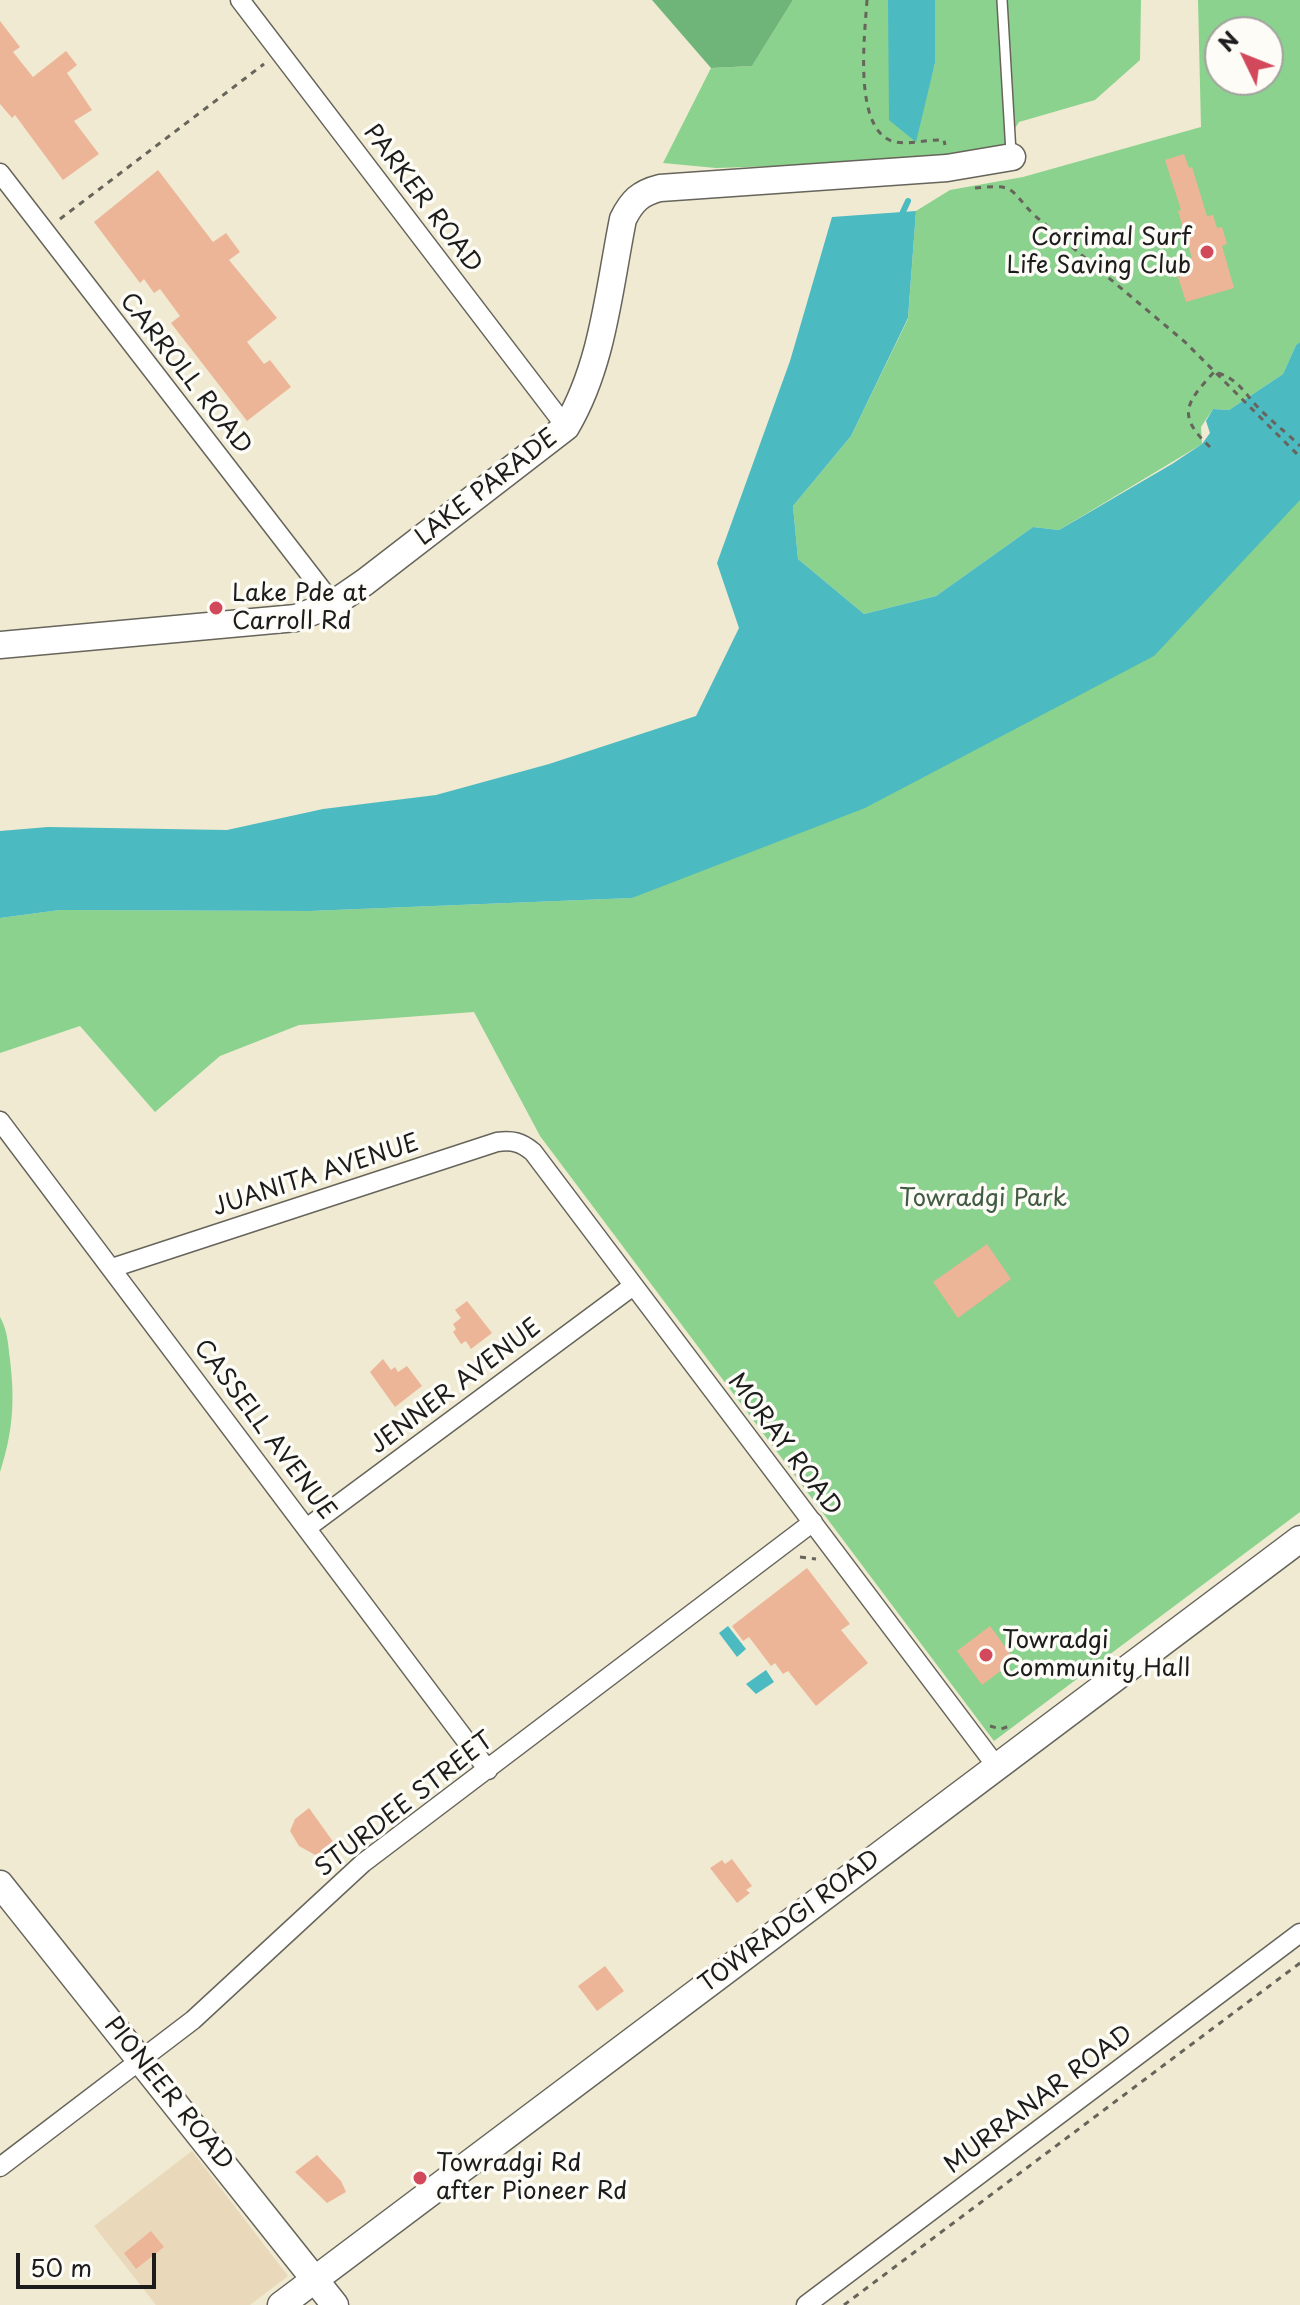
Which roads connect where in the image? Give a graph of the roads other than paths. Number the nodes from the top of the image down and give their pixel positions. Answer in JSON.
{"nodes":[{"id":1,"x":240,"y":0,"type":"edge"},
{"id":2,"x":1002,"y":0,"type":"edge"},
{"id":3,"x":1012,"y":157,"type":"joint"},
{"id":4,"x":0,"y":173,"type":"edge"},
{"id":5,"x":566,"y":427,"type":"junction"},
{"id":6,"x":333,"y":604,"type":"junction"},
{"id":7,"x":0,"y":645,"type":"edge"},
{"id":8,"x":0,"y":1121,"type":"edge"},
{"id":9,"x":533,"y":1152,"type":"joint"},
{"id":10,"x":112,"y":1268,"type":"junction"},
{"id":11,"x":633,"y":1286,"type":"junction"},
{"id":12,"x":813,"y":1522,"type":"junction"},
{"id":13,"x":308,"y":1527,"type":"junction"},
{"id":14,"x":1300,"y":1539,"type":"edge"},
{"id":15,"x":997,"y":1767,"type":"junction"},
{"id":16,"x":488,"y":1770,"type":"junction"},
{"id":17,"x":0,"y":1884,"type":"edge"},
{"id":18,"x":1300,"y":1933,"type":"edge"},
{"id":19,"x":142,"y":2061,"type":"junction"},
{"id":20,"x":0,"y":2167,"type":"edge"},
{"id":21,"x":315,"y":2278,"type":"junction"},
{"id":22,"x":281,"y":2305,"type":"edge"},
{"id":23,"x":335,"y":2305,"type":"edge"},
{"id":24,"x":806,"y":2305,"type":"edge"}],
"edges":[{"from":1,"to":5,"type":"street","name":"PARKER ROAD"},
{"from":2,"to":3,"type":"lane"},
{"from":3,"to":5,"type":"main road","name":"LAKE PARADE"},
{"from":4,"to":6,"type":"street","name":"CARROLL ROAD"},
{"from":5,"to":6,"type":"main road","name":"LAKE PARADE"},
{"from":6,"to":7,"type":"main road","name":"LAKE PARADE"},
{"from":8,"to":10,"type":"street","name":"CASSELL AVENUE"},
{"from":9,"to":10,"type":"street","name":"JUANITA AVENUE"},
{"from":9,"to":11,"type":"street","name":"MORAY ROAD"},
{"from":10,"to":13,"type":"street","name":"CASSELL AVENUE"},
{"from":11,"to":12,"type":"street","name":"MORAY ROAD"},
{"from":11,"to":13,"type":"street","name":"JENNER AVENUE"},
{"from":12,"to":15,"type":"street","name":"MORAY ROAD"},
{"from":12,"to":16,"type":"street","name":"STURDEE STREET"},
{"from":13,"to":16,"type":"street","name":"CASSELL AVENUE"},
{"from":14,"to":15,"type":"main road","name":"TOWRADGI ROAD"},
{"from":15,"to":21,"type":"main road","name":"TOWRADGI ROAD"},
{"from":16,"to":19,"type":"street","name":"STURDEE STREET"},
{"from":17,"to":19,"type":"main road","name":"PIONEER ROAD"},
{"from":18,"to":24,"type":"street","name":"MURRANAR ROAD"},
{"from":19,"to":20,"type":"street","name":"STURDEE STREET"},
{"from":19,"to":21,"type":"main road","name":"PIONEER ROAD"},
{"from":21,"to":22,"type":"main road","name":"TOWRADGI ROAD"},
{"from":21,"to":23,"type":"main road","name":"PIONEER ROAD"}]}
